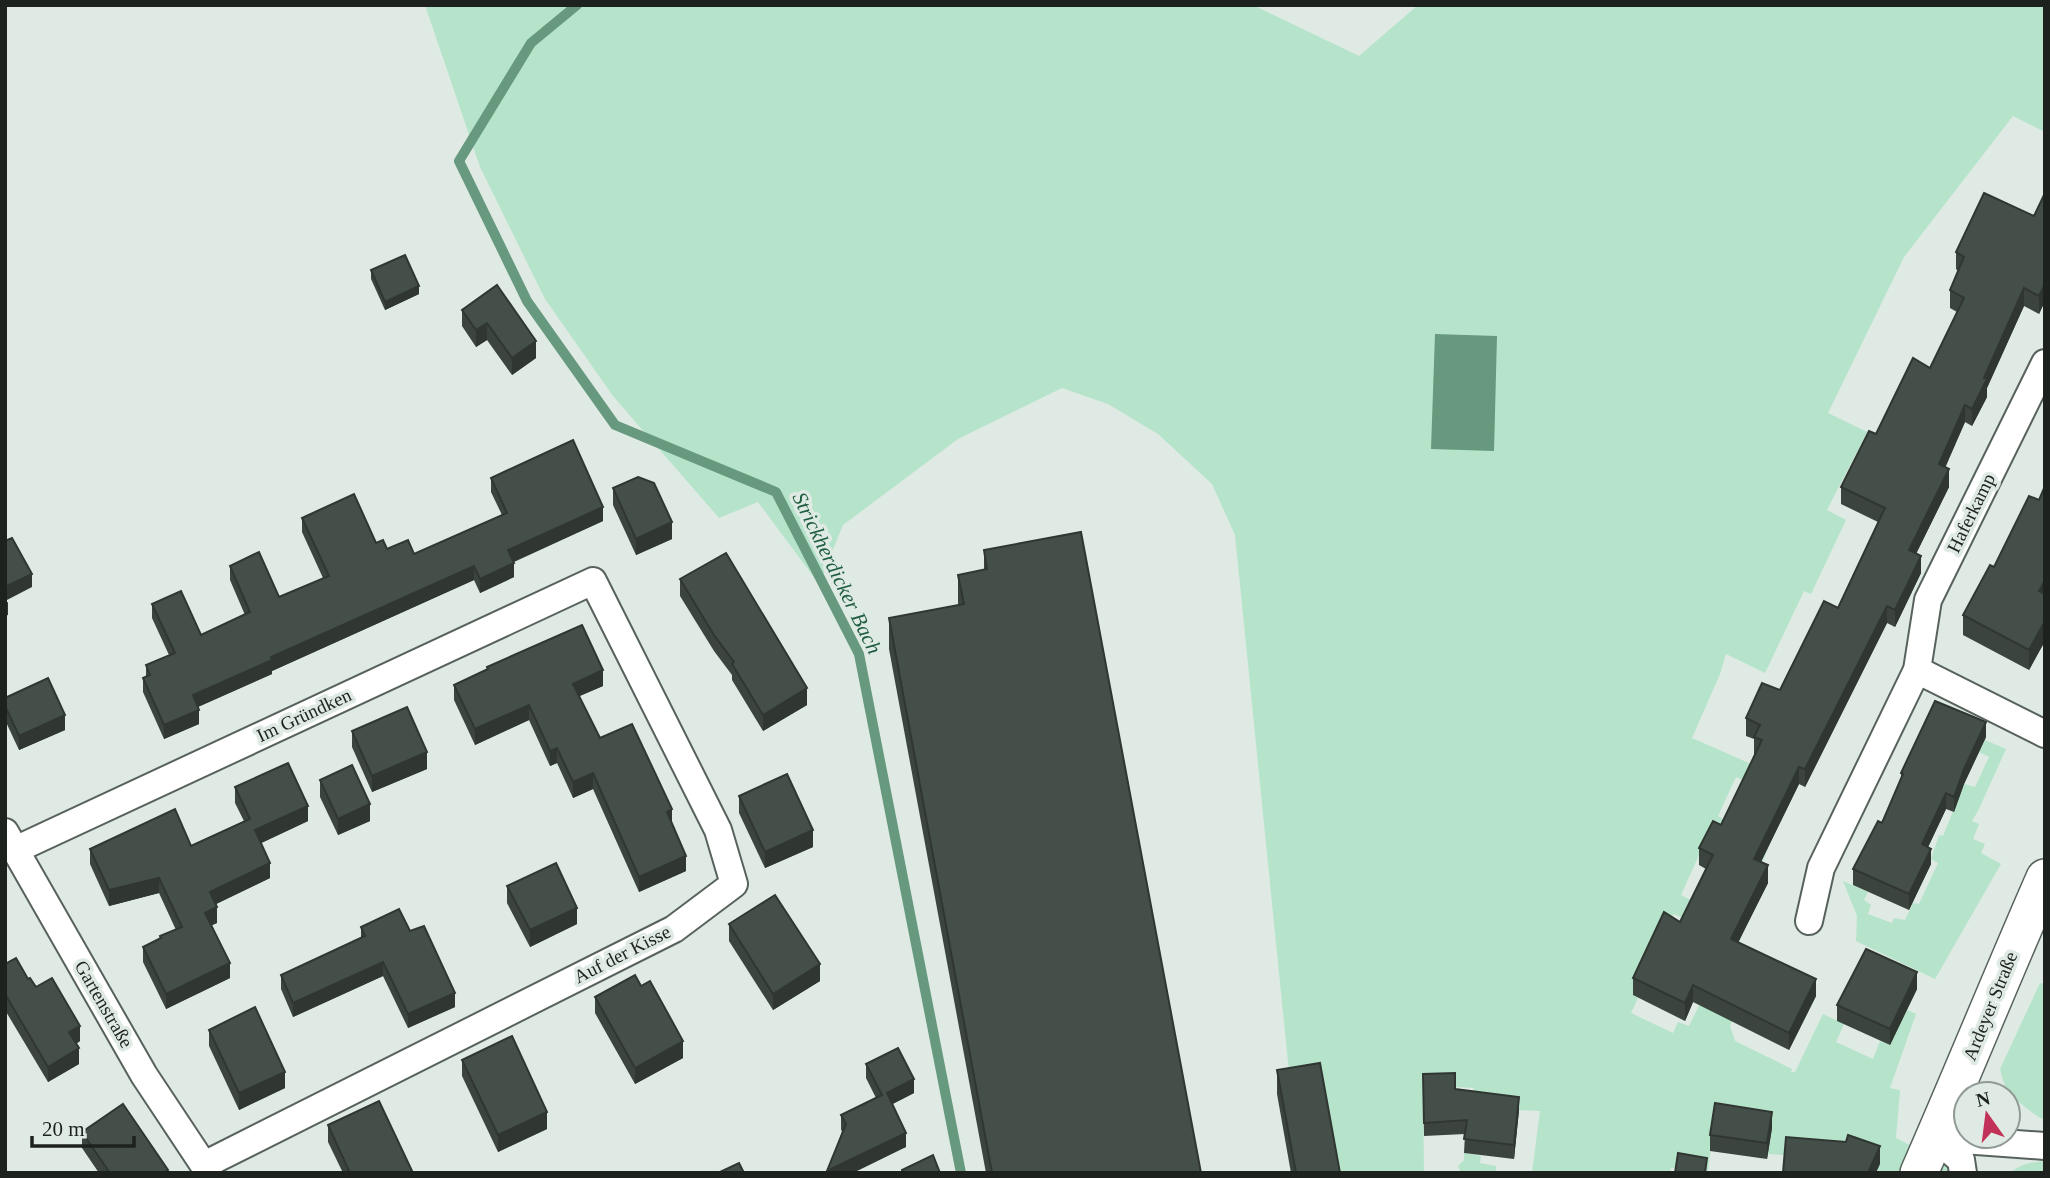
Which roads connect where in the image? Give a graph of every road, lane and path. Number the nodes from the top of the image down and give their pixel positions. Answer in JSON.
{"nodes":[{"id":1,"x":2045,"y":363,"type":"edge"},
{"id":2,"x":593,"y":581,"type":"joint"},
{"id":3,"x":1917,"y":670,"type":"junction"},
{"id":4,"x":2045,"y":734,"type":"edge"},
{"id":5,"x":10,"y":841,"type":"edge"},
{"id":6,"x":2045,"y":878,"type":"edge"},
{"id":7,"x":1809,"y":921,"type":"dead end"},
{"id":8,"x":1935,"y":1138,"type":"junction"},
{"id":9,"x":2045,"y":1146,"type":"edge"},
{"id":10,"x":206,"y":1169,"type":"edge"},
{"id":11,"x":1919,"y":1173,"type":"edge"},
{"id":12,"x":1963,"y":1173,"type":"edge"}],
"edges":[{"from":1,"to":3,"type":"street","name":"Haferkamp"},
{"from":2,"to":5,"type":"street","name":"Im Gründken"},
{"from":2,"to":10,"type":"street","name":"Auf der Kisse"},
{"from":3,"to":4,"type":"street"},
{"from":3,"to":7,"type":"street","name":"Haferkamp"},
{"from":5,"to":10,"type":"street","name":"Gartenstraße"},
{"from":6,"to":8,"type":"main road","name":"Ardeyer Straße"},
{"from":8,"to":9,"type":"street"},
{"from":8,"to":11,"type":"main road","name":"Ardeyer Straße"},
{"from":8,"to":12,"type":"street"}]}
